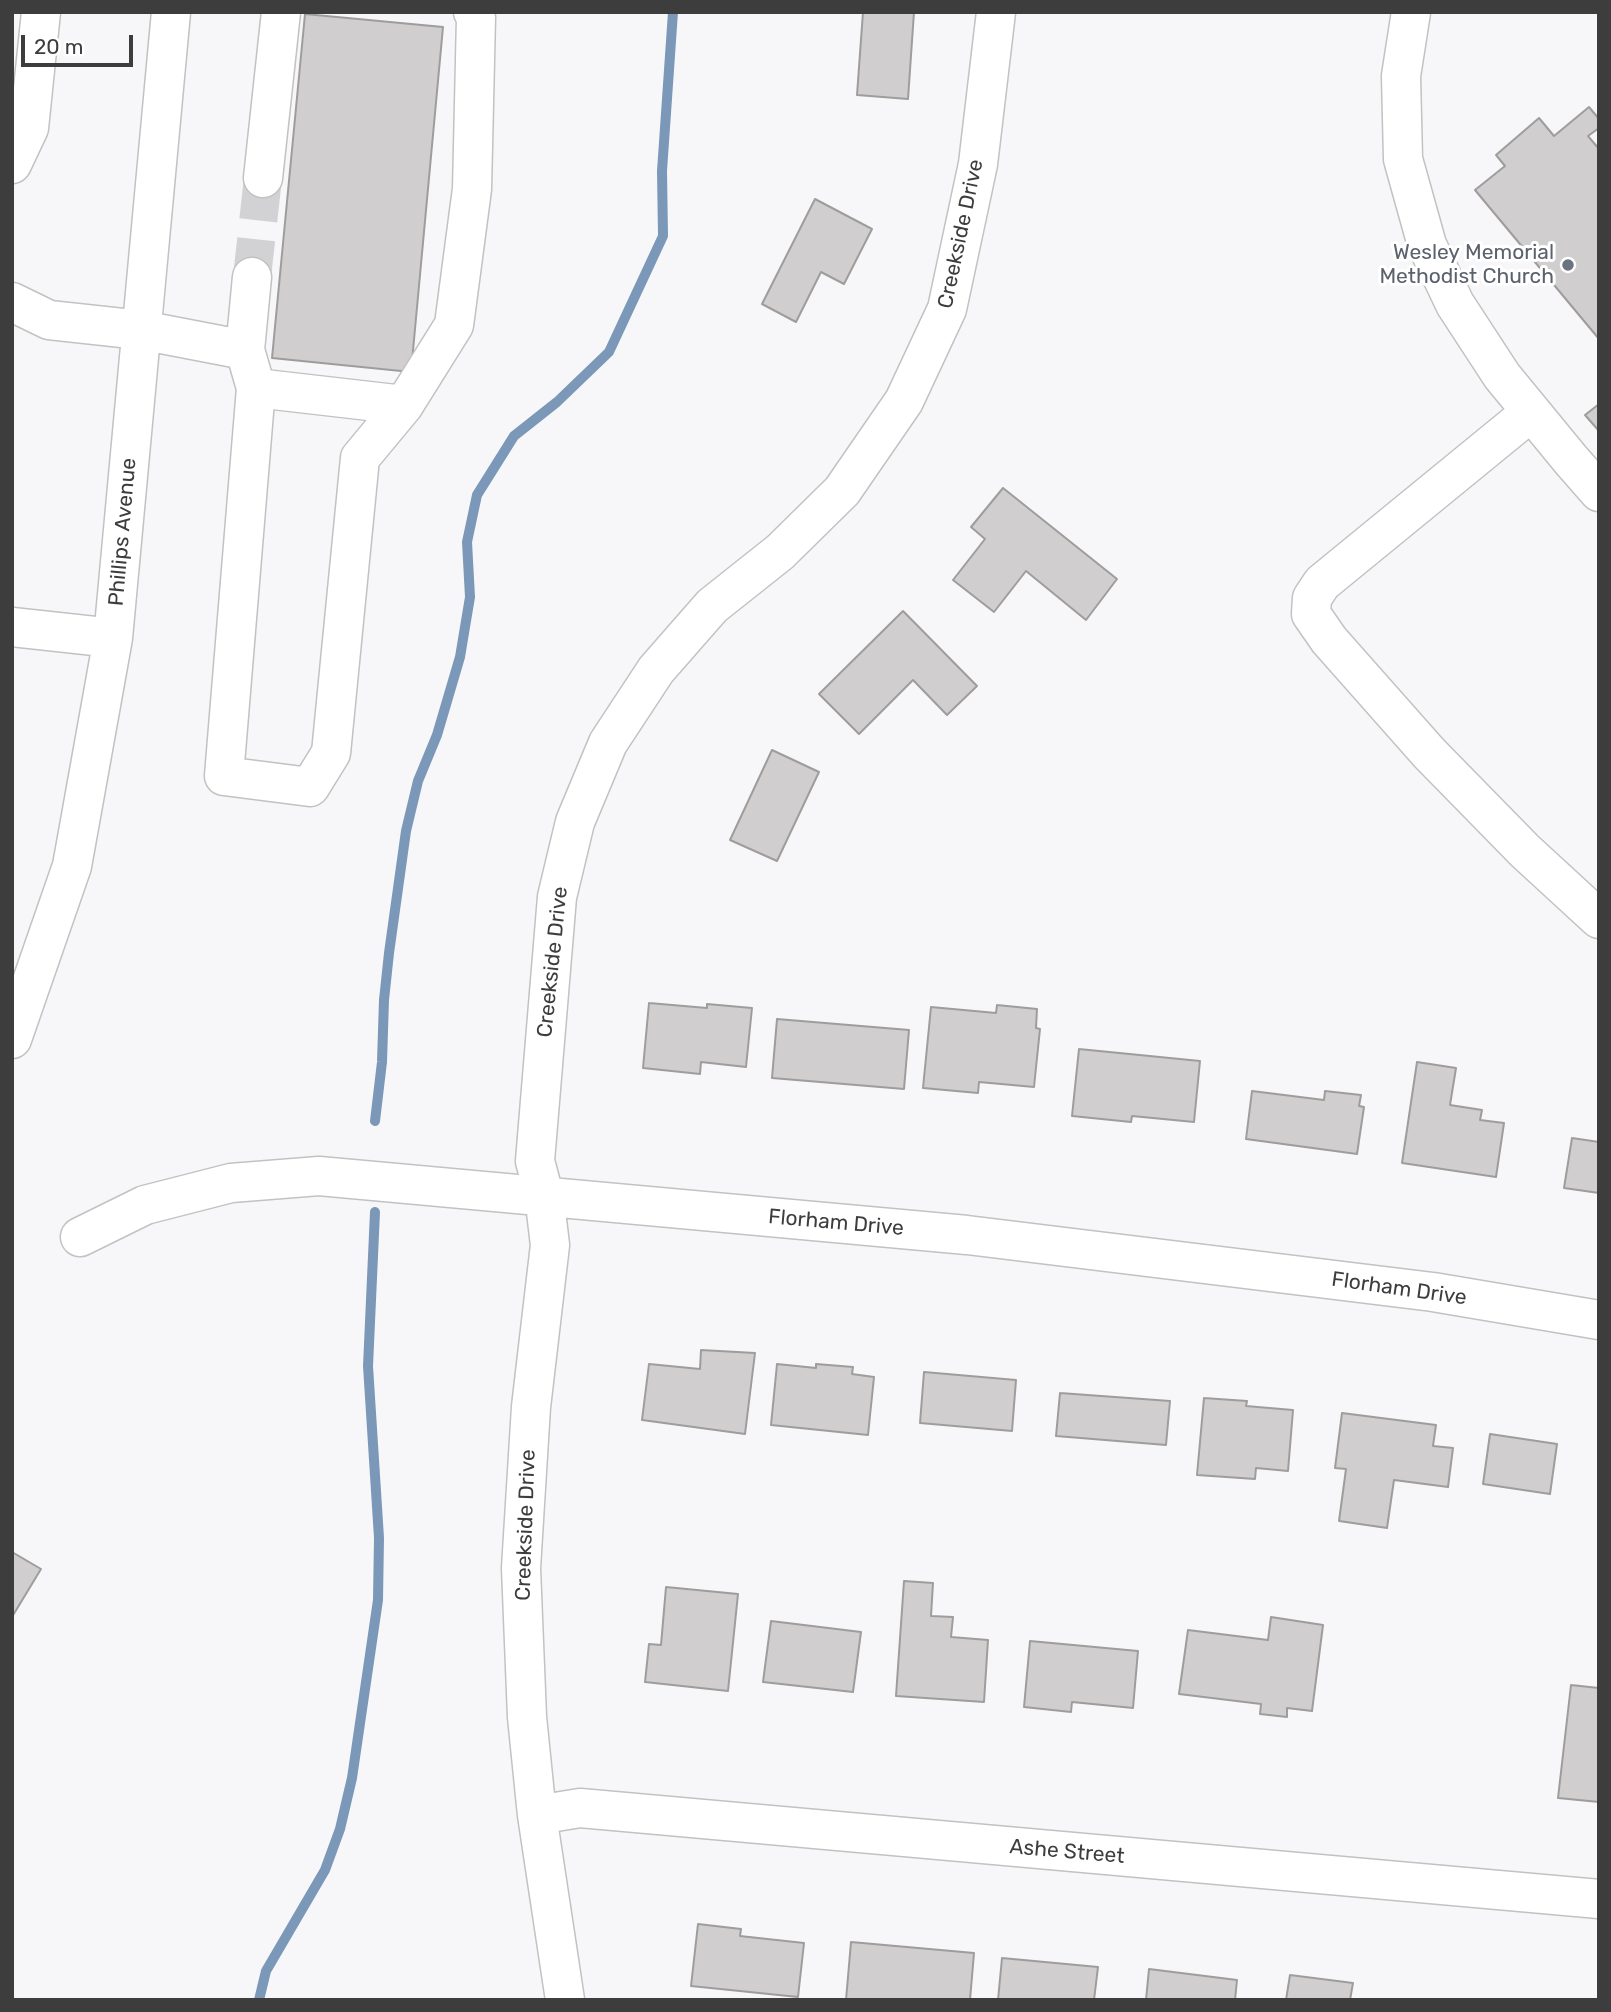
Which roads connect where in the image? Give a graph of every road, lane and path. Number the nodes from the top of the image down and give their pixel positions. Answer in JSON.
{"nodes":[{"id":1,"x":41,"y":12,"type":"edge"},
{"id":2,"x":171,"y":12,"type":"edge"},
{"id":3,"x":281,"y":12,"type":"edge"},
{"id":4,"x":474,"y":12,"type":"edge"},
{"id":5,"x":996,"y":12,"type":"edge"},
{"id":6,"x":1411,"y":12,"type":"edge"},
{"id":7,"x":12,"y":164,"type":"edge"},
{"id":8,"x":263,"y":178,"type":"tunnel mouth"},
{"id":9,"x":252,"y":277,"type":"tunnel mouth"},
{"id":10,"x":12,"y":302,"type":"edge"},
{"id":11,"x":141,"y":330,"type":"junction"},
{"id":12,"x":244,"y":350,"type":"junction"},
{"id":13,"x":256,"y":388,"type":"junction"},
{"id":14,"x":404,"y":405,"type":"junction"},
{"id":15,"x":1531,"y":412,"type":"junction"},
{"id":16,"x":1599,"y":492,"type":"edge"},
{"id":17,"x":12,"y":627,"type":"edge"},
{"id":18,"x":113,"y":638,"type":"junction"},
{"id":19,"x":1599,"y":919,"type":"edge"},
{"id":20,"x":12,"y":1039,"type":"edge"},
{"id":21,"x":544,"y":1195,"type":"junction"},
{"id":22,"x":80,"y":1237,"type":"dead end"},
{"id":23,"x":1599,"y":1320,"type":"edge"},
{"id":24,"x":537,"y":1815,"type":"junction"},
{"id":25,"x":1599,"y":1899,"type":"edge"},
{"id":26,"x":565,"y":2000,"type":"edge"}],
"edges":[{"from":1,"to":7,"type":"street"},
{"from":2,"to":11,"type":"street","name":"Phillips Avenue"},
{"from":3,"to":8,"type":"street"},
{"from":4,"to":14,"type":"street"},
{"from":5,"to":21,"type":"street","name":"Creekside Drive"},
{"from":6,"to":15,"type":"street"},
{"from":9,"to":12,"type":"street"},
{"from":10,"to":11,"type":"street"},
{"from":11,"to":12,"type":"street"},
{"from":11,"to":18,"type":"street","name":"Phillips Avenue"},
{"from":12,"to":13,"type":"street"},
{"from":13,"to":14,"type":"street"},
{"from":13,"to":14,"type":"street"},
{"from":15,"to":16,"type":"street"},
{"from":15,"to":19,"type":"street"},
{"from":17,"to":18,"type":"street"},
{"from":18,"to":20,"type":"street","name":"Phillips Avenue"},
{"from":21,"to":22,"type":"street","name":"Florham Drive"},
{"from":21,"to":23,"type":"street","name":"Florham Drive"},
{"from":21,"to":24,"type":"street","name":"Creekside Drive"},
{"from":24,"to":25,"type":"street","name":"Ashe Street"},
{"from":24,"to":26,"type":"street","name":"Creekside Drive"}]}
